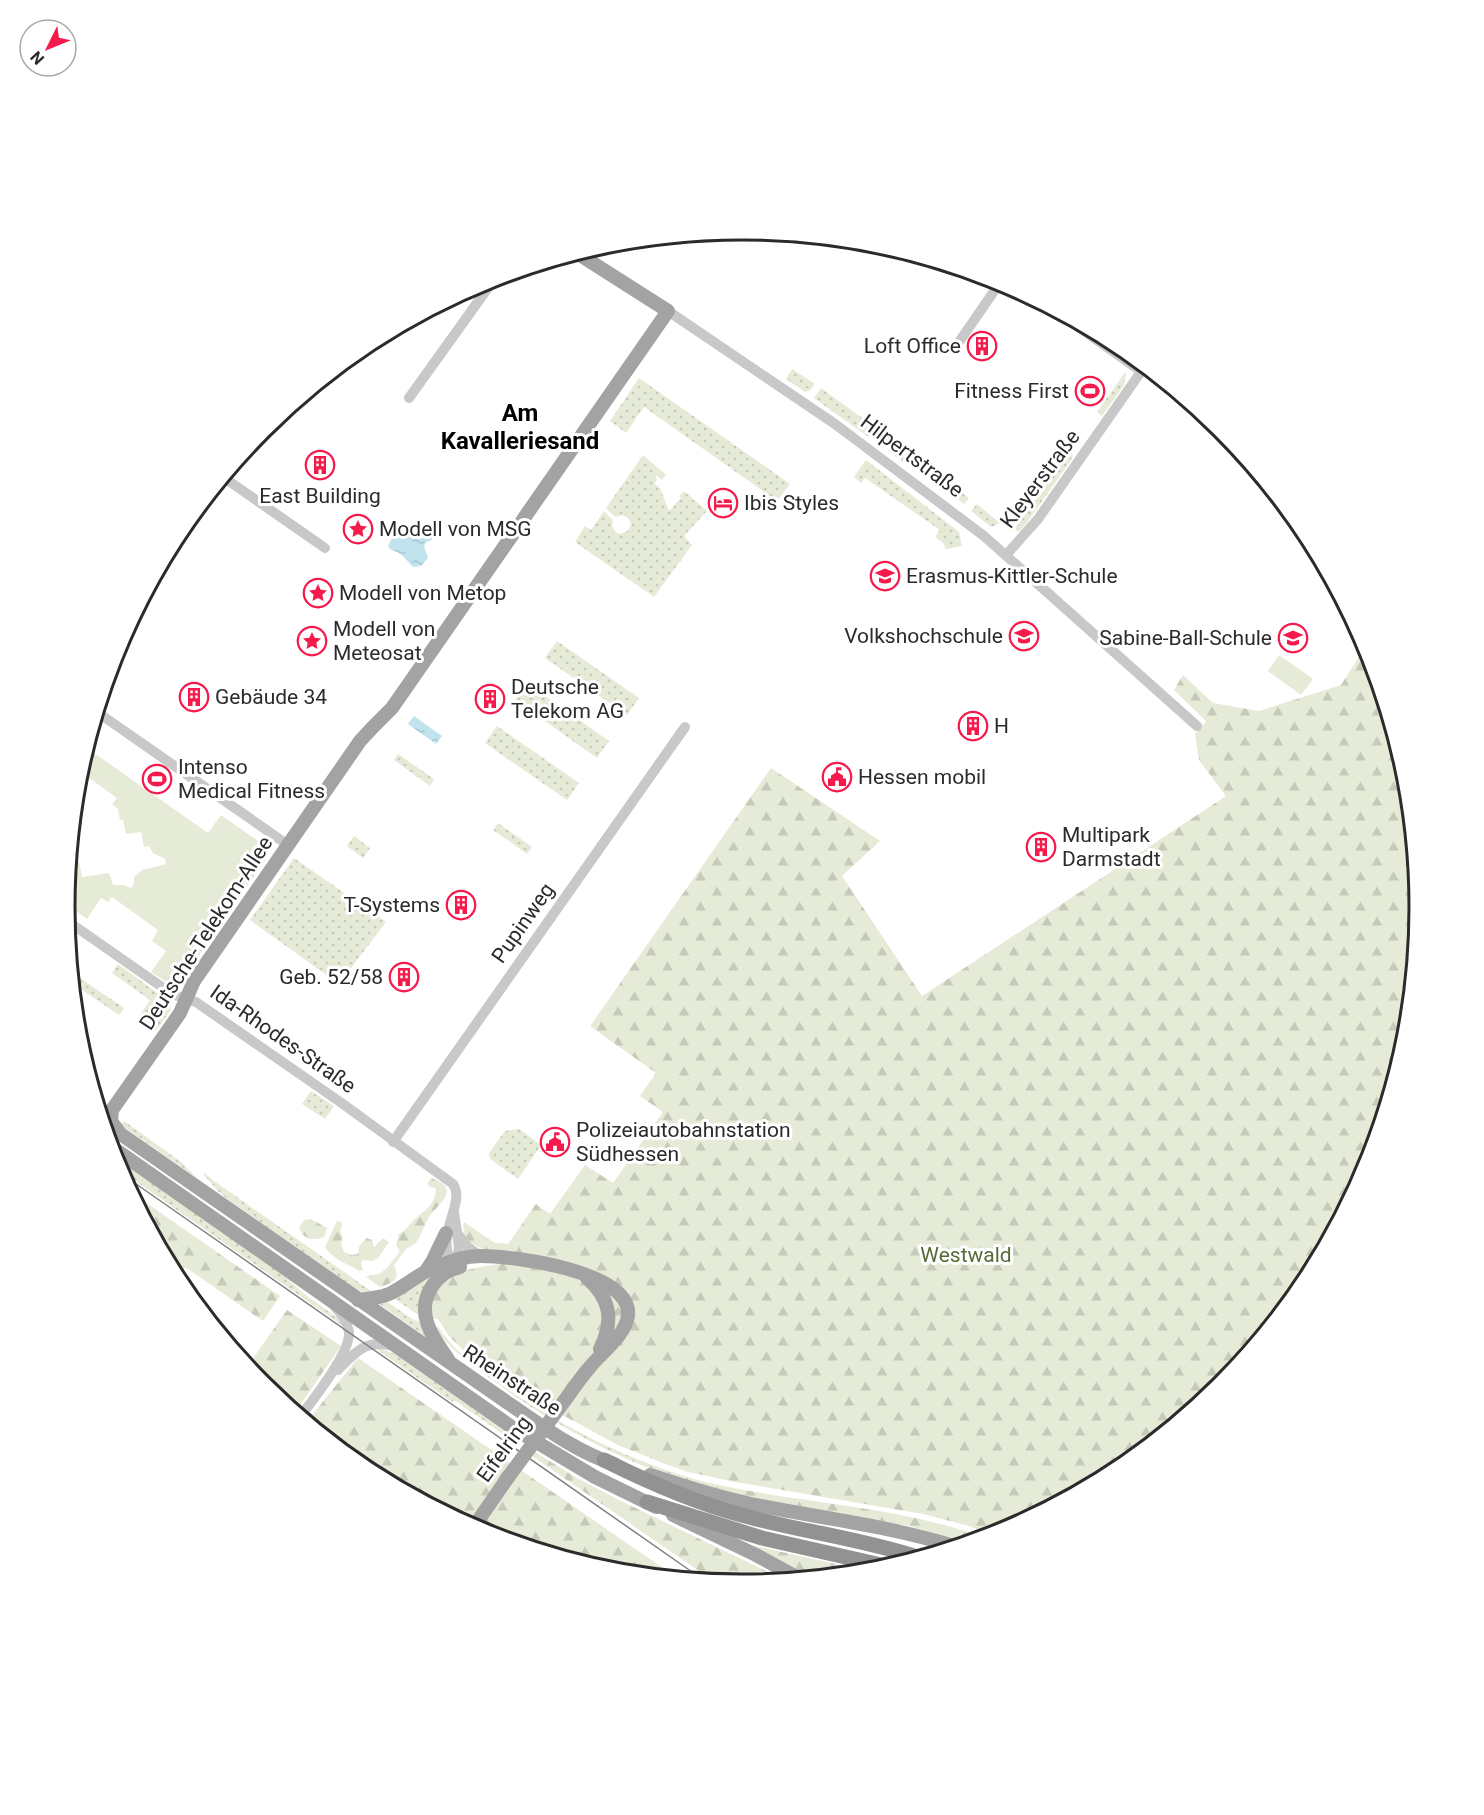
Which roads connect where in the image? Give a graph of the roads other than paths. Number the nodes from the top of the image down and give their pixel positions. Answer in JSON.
{"nodes":[{"id":1,"x":586,"y":259,"type":"edge"},
{"id":2,"x":995,"y":290,"type":"edge"},
{"id":3,"x":485,"y":292,"type":"edge"},
{"id":4,"x":668,"y":311,"type":"junction"},
{"id":5,"x":957,"y":345,"type":"dead end"},
{"id":6,"x":1140,"y":373,"type":"edge"},
{"id":7,"x":409,"y":398,"type":"dead end"},
{"id":8,"x":230,"y":482,"type":"edge"},
{"id":9,"x":325,"y":548,"type":"dead end"},
{"id":10,"x":1006,"y":555,"type":"junction"},
{"id":11,"x":103,"y":716,"type":"edge"},
{"id":12,"x":1197,"y":726,"type":"dead end"},
{"id":13,"x":685,"y":727,"type":"dead end"},
{"id":14,"x":288,"y":845,"type":"junction"},
{"id":15,"x":75,"y":927,"type":"edge"},
{"id":16,"x":186,"y":999,"type":"junction"},
{"id":17,"x":112,"y":1128,"type":"edge"},
{"id":18,"x":118,"y":1132,"type":"junction"},
{"id":19,"x":393,"y":1142,"type":"junction"},
{"id":20,"x":123,"y":1155,"type":"edge"},
{"id":21,"x":452,"y":1233,"type":"junction"},
{"id":22,"x":480,"y":1256,"type":"junction"},
{"id":23,"x":516,"y":1259,"type":"junction"},
{"id":24,"x":454,"y":1263,"type":"junction"},
{"id":25,"x":425,"y":1272,"type":"junction"},
{"id":26,"x":578,"y":1272,"type":"junction"},
{"id":27,"x":330,"y":1300,"type":"junction"},
{"id":28,"x":358,"y":1300,"type":"junction"},
{"id":29,"x":399,"y":1347,"type":"junction"},
{"id":30,"x":591,"y":1366,"type":"junction"},
{"id":31,"x":454,"y":1367,"type":"junction"},
{"id":32,"x":321,"y":1388,"type":"junction"},
{"id":33,"x":304,"y":1411,"type":"edge"},
{"id":34,"x":604,"y":1460,"type":"junction"},
{"id":35,"x":647,"y":1502,"type":"junction"},
{"id":36,"x":478,"y":1520,"type":"edge"},
{"id":37,"x":943,"y":1543,"type":"edge"},
{"id":38,"x":907,"y":1554,"type":"edge"},
{"id":39,"x":870,"y":1562,"type":"edge"},
{"id":40,"x":789,"y":1573,"type":"edge"}],
"edges":[{"from":1,"to":4,"type":"main road","name":"Hilpertstraße"},
{"from":2,"to":5,"type":"street"},
{"from":3,"to":7,"type":"street"},
{"from":4,"to":10,"type":"street","name":"Hilpertstraße"},
{"from":4,"to":14,"type":"main road","name":"Deutsche-Telekom-Allee"},
{"from":6,"to":10,"type":"street","name":"Kleyerstraße"},
{"from":8,"to":9,"type":"street"},
{"from":10,"to":12,"type":"street","name":"Hilpertstraße"},
{"from":11,"to":14,"type":"street"},
{"from":13,"to":19,"type":"street","name":"Pupinweg"},
{"from":14,"to":16,"type":"main road","name":"Deutsche-Telekom-Allee"},
{"from":15,"to":16,"type":"street","name":"Ida-Rhodes-Straße"},
{"from":16,"to":18,"type":"main road","name":"Deutsche-Telekom-Allee"},
{"from":16,"to":19,"type":"street","name":"Ida-Rhodes-Straße"},
{"from":17,"to":18,"type":"main road","name":"Rheinstraße"},
{"from":18,"to":28,"type":"main road","name":"Rheinstraße"},
{"from":19,"to":21,"type":"street"},
{"from":20,"to":27,"type":"main road","name":"Rheinstraße"},
{"from":21,"to":22,"type":"street"},
{"from":21,"to":24,"type":"street"},
{"from":21,"to":25,"type":"main road"},
{"from":22,"to":23,"type":"main road","name":"Eifelring"},
{"from":22,"to":24,"type":"main road","name":"Eifelring"},
{"from":23,"to":24,"type":"main road","name":"Eifelring"},
{"from":23,"to":26,"type":"main road","name":"Eifelring"},
{"from":24,"to":25,"type":"main road"},
{"from":24,"to":31,"type":"main road"},
{"from":25,"to":28,"type":"main road"},
{"from":26,"to":30,"type":"main road","name":"Eifelring"},
{"from":26,"to":30,"type":"main road","name":"Eifelring"},
{"from":27,"to":29,"type":"main road","name":"Rheinstraße"},
{"from":27,"to":32,"type":"street"},
{"from":28,"to":31,"type":"main road","name":"Rheinstraße"},
{"from":29,"to":32,"type":"street"},
{"from":29,"to":35,"type":"main road","name":"Rheinstraße"},
{"from":30,"to":36,"type":"main road","name":"Eifelring","bridge":true},
{"from":31,"to":34,"type":"main road","name":"Rheinstraße"},
{"from":32,"to":33,"type":"street"},
{"from":34,"to":37,"type":"main road","name":"Rheinstraße"},
{"from":34,"to":38,"type":"highway"},
{"from":35,"to":39,"type":"highway"},
{"from":35,"to":40,"type":"main road","name":"Rheinstraße"}]}
